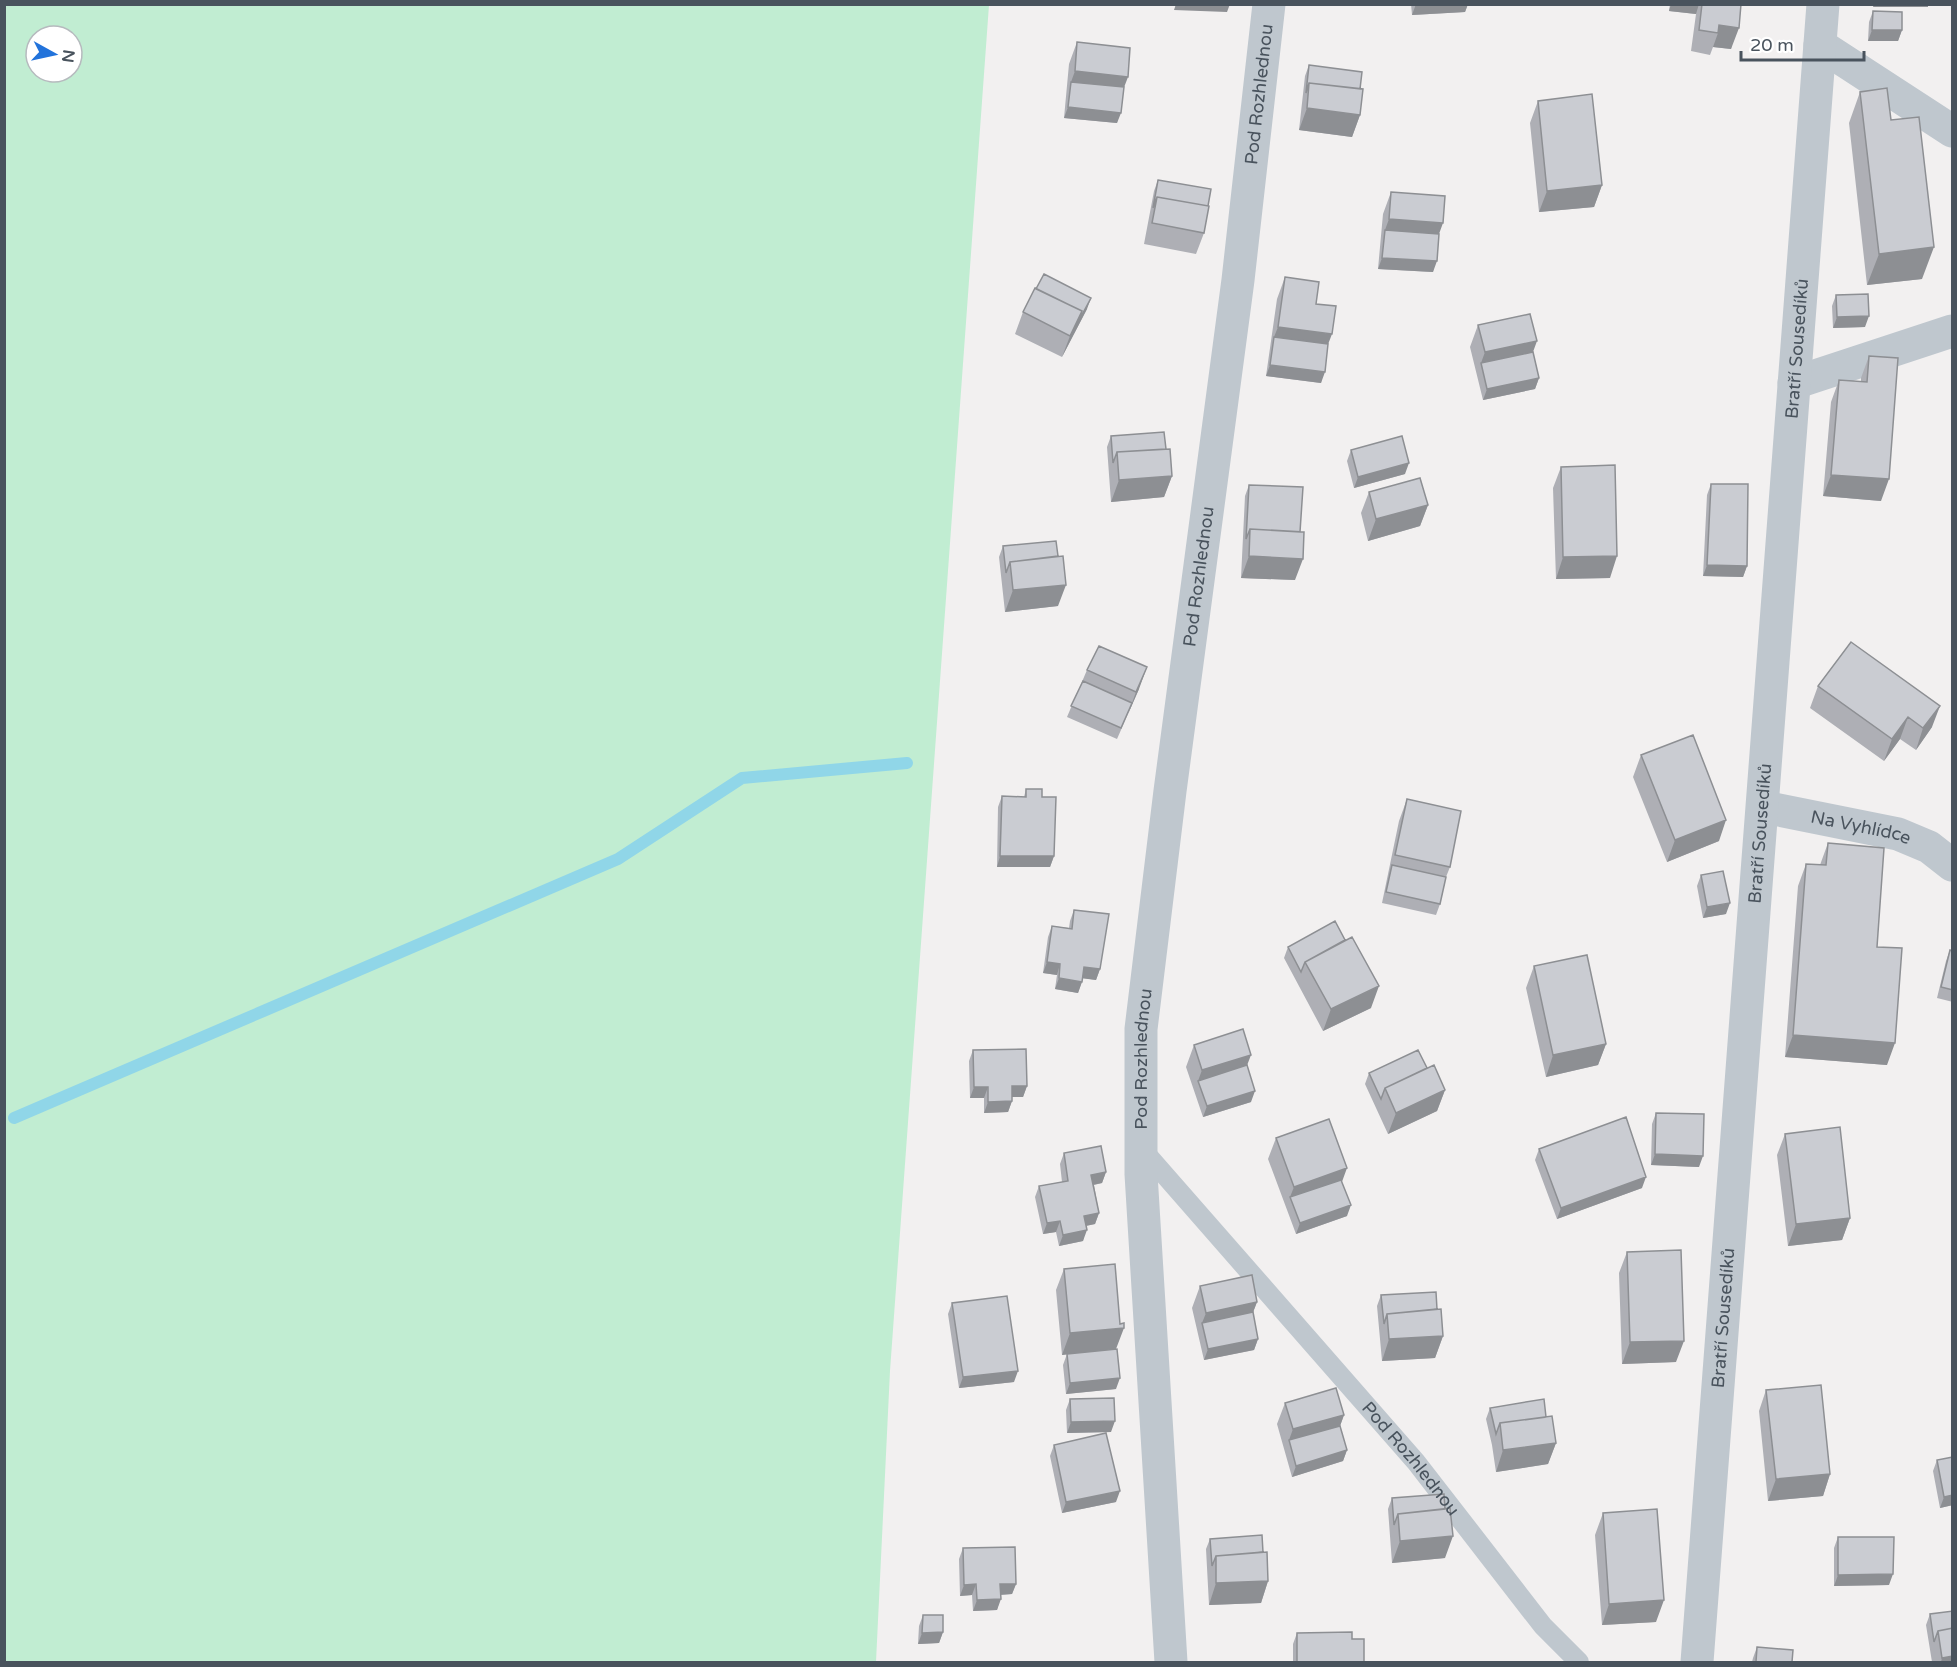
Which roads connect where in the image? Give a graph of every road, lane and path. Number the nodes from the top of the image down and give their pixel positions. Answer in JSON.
{"nodes":[{"id":1,"x":1269,"y":4,"type":"edge"},
{"id":2,"x":1823,"y":4,"type":"edge"},
{"id":3,"x":1820,"y":45,"type":"junction"},
{"id":4,"x":1953,"y":131,"type":"edge"},
{"id":5,"x":1953,"y":331,"type":"edge"},
{"id":6,"x":1794,"y":383,"type":"junction"},
{"id":7,"x":1764,"y":807,"type":"junction"},
{"id":8,"x":1953,"y":864,"type":"edge"},
{"id":9,"x":1142,"y":1149,"type":"junction"},
{"id":10,"x":1171,"y":1662,"type":"edge"},
{"id":11,"x":1579,"y":1662,"type":"edge"},
{"id":12,"x":1697,"y":1662,"type":"edge"}],
"edges":[{"from":1,"to":9,"type":"street","name":"Pod Rozhlednou"},
{"from":2,"to":3,"type":"street","name":"Bratří Sousedíků"},
{"from":3,"to":4,"type":"street"},
{"from":3,"to":6,"type":"street","name":"Bratří Sousedíků"},
{"from":5,"to":6,"type":"street"},
{"from":6,"to":7,"type":"street","name":"Bratří Sousedíků"},
{"from":7,"to":8,"type":"street","name":"Na Vyhlídce"},
{"from":7,"to":12,"type":"street","name":"Bratří Sousedíků"},
{"from":9,"to":10,"type":"street","name":"Pod Rozhlednou"},
{"from":9,"to":11,"type":"lane","name":"Pod Rozhlednou"}]}
